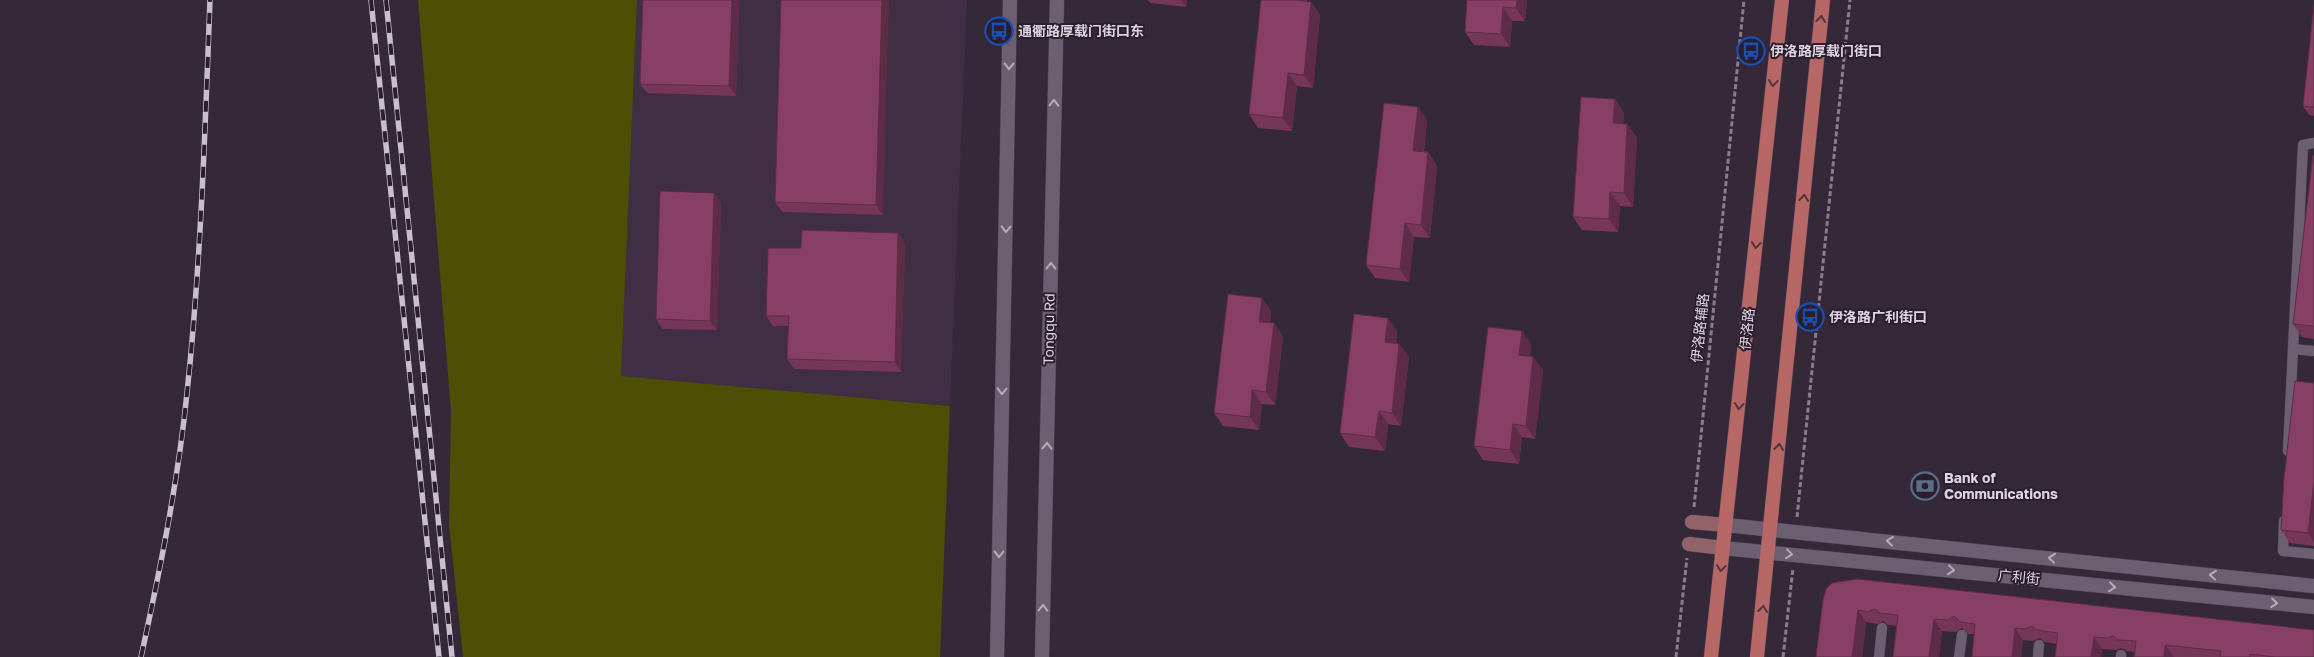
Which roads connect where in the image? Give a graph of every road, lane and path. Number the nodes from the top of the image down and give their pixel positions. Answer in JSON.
{"nodes":[{"id":1,"x":1010,"y":0,"type":"edge"},
{"id":2,"x":1057,"y":0,"type":"edge"},
{"id":3,"x":1744,"y":0,"type":"edge"},
{"id":4,"x":1782,"y":0,"type":"edge"},
{"id":5,"x":1823,"y":0,"type":"edge"},
{"id":6,"x":1850,"y":0,"type":"edge"},
{"id":7,"x":2314,"y":144,"type":"edge"},
{"id":8,"x":2293,"y":348,"type":"junction"},
{"id":9,"x":2314,"y":351,"type":"edge"},
{"id":10,"x":2287,"y":464,"type":"edge"},
{"id":11,"x":2285,"y":512,"type":"edge"},
{"id":12,"x":1692,"y":522,"type":"joint"},
{"id":13,"x":1726,"y":525,"type":"junction"},
{"id":14,"x":1771,"y":529,"type":"junction"},
{"id":15,"x":1796,"y":531,"type":"junction"},
{"id":16,"x":1689,"y":544,"type":"joint"},
{"id":17,"x":1723,"y":548,"type":"junction"},
{"id":18,"x":1769,"y":551,"type":"junction"},
{"id":19,"x":1794,"y":554,"type":"junction"},
{"id":20,"x":2314,"y":554,"type":"edge"},
{"id":21,"x":2314,"y":586,"type":"edge"},
{"id":22,"x":2314,"y":607,"type":"edge"},
{"id":23,"x":1882,"y":628,"type":"edge"},
{"id":24,"x":1962,"y":635,"type":"edge"},
{"id":25,"x":2039,"y":645,"type":"edge"},
{"id":26,"x":997,"y":657,"type":"edge"},
{"id":27,"x":1042,"y":657,"type":"edge"},
{"id":28,"x":1676,"y":657,"type":"edge"},
{"id":29,"x":1711,"y":657,"type":"edge"},
{"id":30,"x":1757,"y":657,"type":"edge"},
{"id":31,"x":1783,"y":657,"type":"edge"},
{"id":32,"x":1879,"y":657,"type":"edge"},
{"id":33,"x":1959,"y":657,"type":"edge"},
{"id":34,"x":2038,"y":657,"type":"edge"}],
"edges":[{"from":1,"to":26,"type":"street","one_way":true},
{"from":27,"to":2,"type":"street","name":"Tongqu Rd","one_way":true},
{"from":3,"to":12,"type":"path","name":"伊洛路辅路"},
{"from":4,"to":13,"type":"main road","name":"伊洛路","one_way":true},
{"from":14,"to":5,"type":"main road","one_way":true},
{"from":6,"to":15,"type":"path"},
{"from":7,"to":8,"type":"lane"},
{"from":8,"to":9,"type":"lane"},
{"from":8,"to":10,"type":"lane"},
{"from":11,"to":20,"type":"lane"},
{"from":12,"to":13,"type":"main road"},
{"from":13,"to":14,"type":"street","name":"广利街"},
{"from":13,"to":17,"type":"main road","name":"伊洛路"},
{"from":14,"to":15,"type":"street","name":"广利街"},
{"from":14,"to":18,"type":"main road"},
{"from":21,"to":15,"type":"street","name":"广利街","one_way":true},
{"from":16,"to":17,"type":"main road"},
{"from":16,"to":28,"type":"path"},
{"from":17,"to":18,"type":"street","name":"广利街"},
{"from":17,"to":29,"type":"main road","name":"伊洛路","one_way":true},
{"from":18,"to":19,"type":"street","name":"广利街","one_way":true},
{"from":30,"to":18,"type":"main road","one_way":true},
{"from":19,"to":22,"type":"street","name":"广利街","one_way":true},
{"from":19,"to":31,"type":"path"},
{"from":23,"to":32,"type":"lane"},
{"from":24,"to":33,"type":"lane"},
{"from":25,"to":34,"type":"lane"}]}
